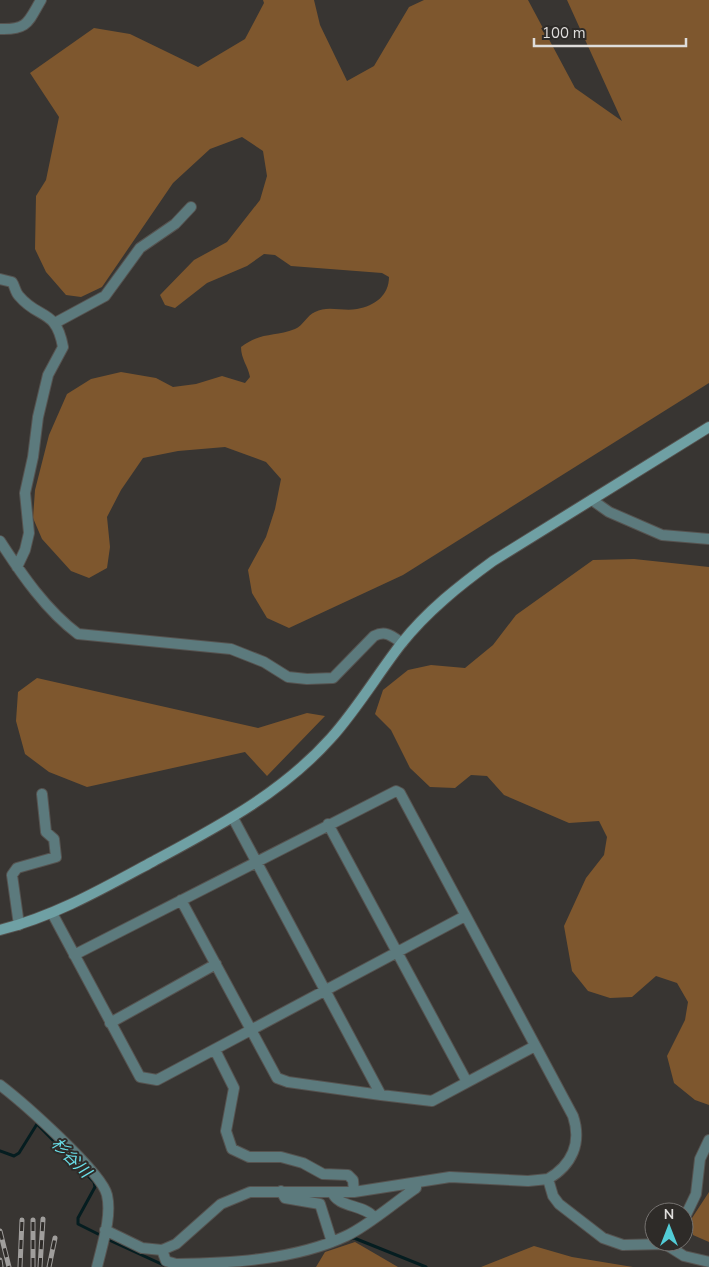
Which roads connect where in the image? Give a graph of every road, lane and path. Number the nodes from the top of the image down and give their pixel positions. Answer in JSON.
{"nodes":[{"id":1,"x":41,"y":0,"type":"edge"},
{"id":2,"x":0,"y":29,"type":"edge"},
{"id":3,"x":191,"y":207,"type":"dead end"},
{"id":4,"x":0,"y":279,"type":"edge"},
{"id":5,"x":55,"y":322,"type":"junction"},
{"id":6,"x":709,"y":427,"type":"edge"},
{"id":7,"x":592,"y":500,"type":"junction"},
{"id":8,"x":709,"y":539,"type":"edge"},
{"id":9,"x":0,"y":541,"type":"edge"},
{"id":10,"x":17,"y":567,"type":"junction"},
{"id":11,"x":402,"y":643,"type":"junction"},
{"id":12,"x":42,"y":794,"type":"dead end"},
{"id":13,"x":233,"y":818,"type":"junction"},
{"id":14,"x":328,"y":824,"type":"junction"},
{"id":15,"x":257,"y":861,"type":"junction"},
{"id":16,"x":182,"y":900,"type":"junction"},
{"id":17,"x":52,"y":913,"type":"junction"},
{"id":18,"x":465,"y":916,"type":"junction"},
{"id":19,"x":19,"y":925,"type":"junction"},
{"id":20,"x":0,"y":930,"type":"edge"},
{"id":21,"x":398,"y":953,"type":"junction"},
{"id":22,"x":74,"y":955,"type":"junction"},
{"id":23,"x":216,"y":964,"type":"junction"},
{"id":24,"x":325,"y":992,"type":"junction"},
{"id":25,"x":110,"y":1023,"type":"junction"},
{"id":26,"x":252,"y":1031,"type":"junction"},
{"id":27,"x":535,"y":1046,"type":"junction"},
{"id":28,"x":215,"y":1050,"type":"junction"},
{"id":29,"x":467,"y":1082,"type":"junction"},
{"id":30,"x":0,"y":1085,"type":"edge"},
{"id":31,"x":381,"y":1095,"type":"junction"},
{"id":32,"x":709,"y":1140,"type":"edge"},
{"id":33,"x":548,"y":1179,"type":"junction"},
{"id":34,"x":416,"y":1183,"type":"junction"},
{"id":35,"x":281,"y":1191,"type":"junction"},
{"id":36,"x":332,"y":1192,"type":"junction"},
{"id":37,"x":354,"y":1192,"type":"junction"},
{"id":38,"x":692,"y":1202,"type":"edge"},
{"id":39,"x":374,"y":1217,"type":"junction"},
{"id":40,"x":105,"y":1230,"type":"junction"},
{"id":41,"x":332,"y":1242,"type":"junction"},
{"id":42,"x":644,"y":1244,"type":"edge"},
{"id":43,"x":162,"y":1250,"type":"junction"},
{"id":44,"x":678,"y":1252,"type":"edge"},
{"id":45,"x":709,"y":1262,"type":"edge"},
{"id":46,"x":97,"y":1267,"type":"edge"}],
"edges":[{"from":1,"to":2,"type":"street"},
{"from":3,"to":5,"type":"street"},
{"from":4,"to":5,"type":"street"},
{"from":5,"to":10,"type":"street"},
{"from":6,"to":7,"type":"street"},
{"from":7,"to":8,"type":"street"},
{"from":7,"to":11,"type":"street"},
{"from":9,"to":10,"type":"street"},
{"from":10,"to":11,"type":"street"},
{"from":11,"to":13,"type":"street"},
{"from":12,"to":19,"type":"street"},
{"from":13,"to":15,"type":"street"},
{"from":13,"to":17,"type":"street"},
{"from":14,"to":15,"type":"street"},
{"from":14,"to":18,"type":"street"},
{"from":14,"to":21,"type":"street"},
{"from":15,"to":16,"type":"street"},
{"from":15,"to":24,"type":"street"},
{"from":16,"to":22,"type":"street"},
{"from":16,"to":23,"type":"street"},
{"from":17,"to":19,"type":"street"},
{"from":17,"to":22,"type":"street"},
{"from":18,"to":21,"type":"street"},
{"from":18,"to":27,"type":"street"},
{"from":19,"to":20,"type":"street"},
{"from":21,"to":24,"type":"street"},
{"from":21,"to":29,"type":"street"},
{"from":22,"to":25,"type":"street"},
{"from":23,"to":25,"type":"street"},
{"from":23,"to":26,"type":"street"},
{"from":24,"to":26,"type":"street"},
{"from":24,"to":31,"type":"street"},
{"from":25,"to":28,"type":"street"},
{"from":26,"to":28,"type":"street"},
{"from":26,"to":31,"type":"street"},
{"from":27,"to":29,"type":"street"},
{"from":27,"to":33,"type":"street"},
{"from":28,"to":37,"type":"street"},
{"from":29,"to":31,"type":"street"},
{"from":30,"to":40,"type":"street"},
{"from":32,"to":38,"type":"street"},
{"from":33,"to":34,"type":"street"},
{"from":33,"to":42,"type":"street"},
{"from":34,"to":37,"type":"street"},
{"from":34,"to":39,"type":"street"},
{"from":35,"to":36,"type":"street"},
{"from":35,"to":41,"type":"street"},
{"from":35,"to":43,"type":"street"},
{"from":36,"to":37,"type":"street"},
{"from":36,"to":39,"type":"street"},
{"from":39,"to":41,"type":"street"},
{"from":40,"to":43,"type":"street"},
{"from":40,"to":46,"type":"street"},
{"from":41,"to":43,"type":"street"},
{"from":44,"to":45,"type":"street"}]}
